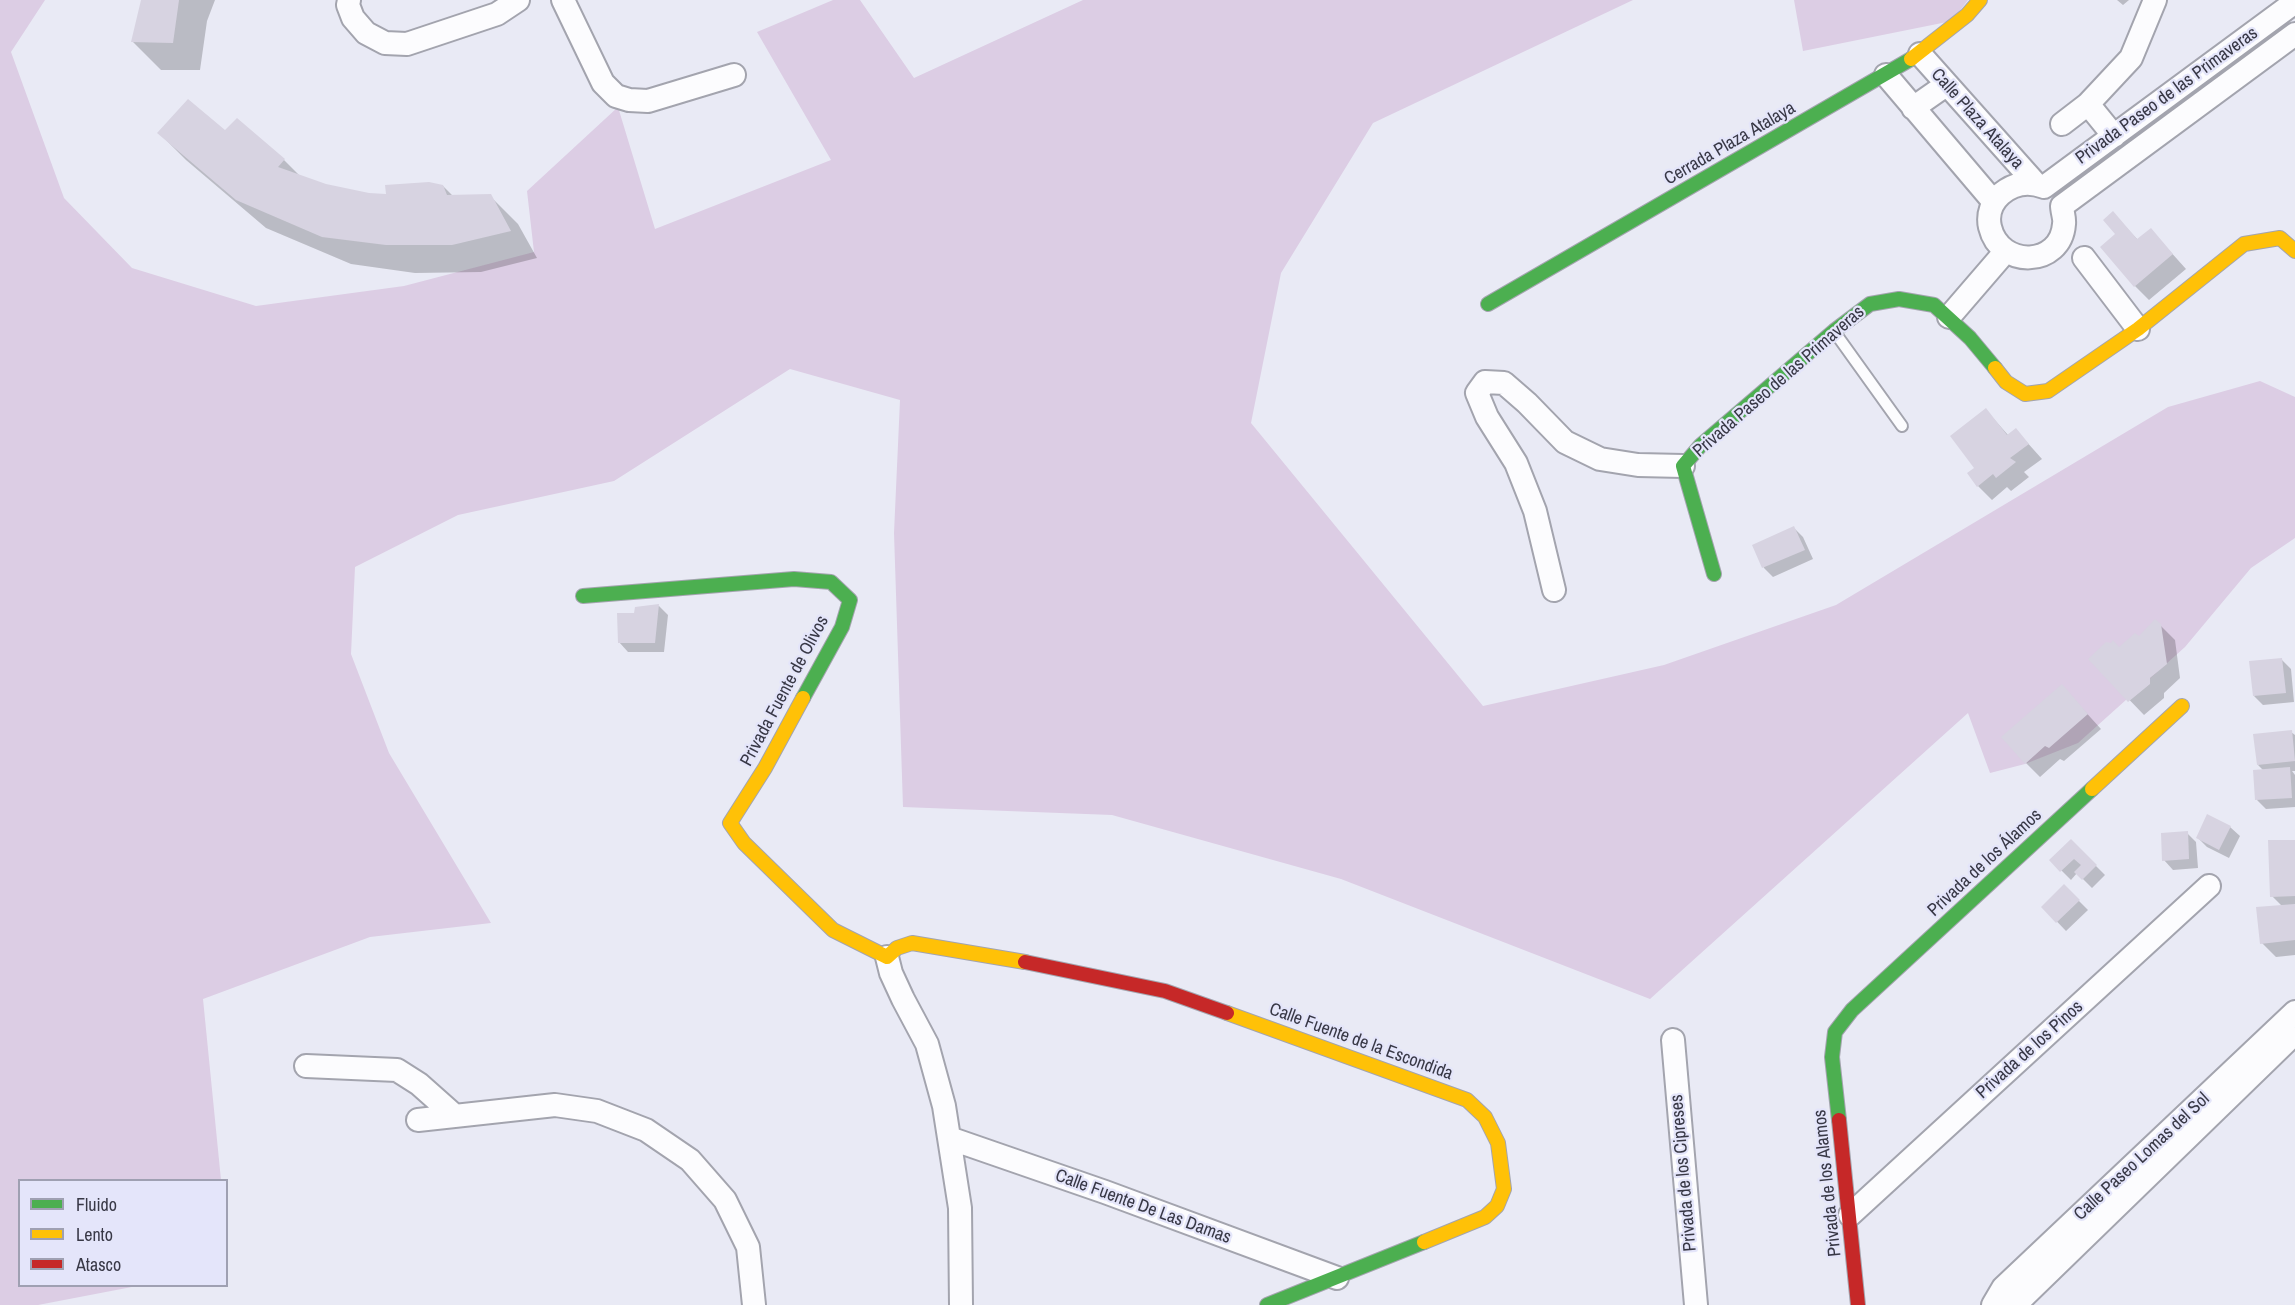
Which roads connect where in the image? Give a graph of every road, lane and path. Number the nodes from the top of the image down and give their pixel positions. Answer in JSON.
{"nodes":[{"id":1,"x":349,"y":0,"type":"edge"},
{"id":2,"x":518,"y":0,"type":"edge"},
{"id":3,"x":563,"y":0,"type":"edge"},
{"id":4,"x":1980,"y":0,"type":"edge"},
{"id":5,"x":2155,"y":0,"type":"edge"},
{"id":6,"x":2295,"y":2,"type":"edge"},
{"id":7,"x":2295,"y":34,"type":"edge"},
{"id":8,"x":1920,"y":54,"type":"junction"},
{"id":9,"x":734,"y":75,"type":"dead end"},
{"id":10,"x":1886,"y":75,"type":"junction"},
{"id":11,"x":1946,"y":85,"type":"junction"},
{"id":12,"x":2088,"y":104,"type":"junction"},
{"id":13,"x":1913,"y":108,"type":"junction"},
{"id":14,"x":2062,"y":124,"type":"dead end"},
{"id":15,"x":2114,"y":136,"type":"junction"},
{"id":16,"x":2035,"y":183,"type":"junction"},
{"id":17,"x":1993,"y":201,"type":"junction"},
{"id":18,"x":2295,"y":251,"type":"edge"},
{"id":19,"x":2006,"y":252,"type":"junction"},
{"id":20,"x":2084,"y":258,"type":"dead end"},
{"id":21,"x":1488,"y":304,"type":"dead end"},
{"id":22,"x":1949,"y":317,"type":"junction"},
{"id":23,"x":2138,"y":329,"type":"junction"},
{"id":24,"x":1834,"y":331,"type":"junction"},
{"id":25,"x":1902,"y":426,"type":"dead end"},
{"id":26,"x":1683,"y":466,"type":"junction"},
{"id":27,"x":1714,"y":574,"type":"dead end"},
{"id":28,"x":1554,"y":590,"type":"dead end"},
{"id":29,"x":583,"y":596,"type":"dead end"},
{"id":30,"x":2182,"y":706,"type":"dead end"},
{"id":31,"x":2209,"y":886,"type":"dead end"},
{"id":32,"x":887,"y":957,"type":"junction"},
{"id":33,"x":2295,"y":1012,"type":"edge"},
{"id":34,"x":2295,"y":1033,"type":"edge"},
{"id":35,"x":1673,"y":1040,"type":"dead end"},
{"id":36,"x":1832,"y":1057,"type":"joint"},
{"id":37,"x":306,"y":1066,"type":"dead end"},
{"id":38,"x":455,"y":1116,"type":"junction"},
{"id":39,"x":417,"y":1120,"type":"dead end"},
{"id":40,"x":949,"y":1138,"type":"junction"},
{"id":41,"x":1850,"y":1215,"type":"junction"},
{"id":42,"x":1337,"y":1278,"type":"junction"},
{"id":43,"x":754,"y":1305,"type":"edge"},
{"id":44,"x":961,"y":1305,"type":"edge"},
{"id":45,"x":1267,"y":1305,"type":"edge"},
{"id":46,"x":1696,"y":1305,"type":"edge"},
{"id":47,"x":1858,"y":1305,"type":"edge"},
{"id":48,"x":1993,"y":1305,"type":"edge"},
{"id":49,"x":2015,"y":1305,"type":"edge"}],
"edges":[{"from":1,"to":2,"type":"street"},
{"from":3,"to":9,"type":"street"},
{"from":4,"to":8,"type":"street","name":"Cerrada Plaza Atalaya"},
{"from":5,"to":12,"type":"street"},
{"from":6,"to":15,"type":"street","name":"Privada Paseo de las Primaveras"},
{"from":7,"to":19,"type":"street","name":"Privada Paseo de las Primaveras"},
{"from":8,"to":10,"type":"street","name":"Cerrada Plaza Atalaya"},
{"from":8,"to":11,"type":"street","name":"Calle Plaza Atalaya"},
{"from":10,"to":13,"type":"street"},
{"from":10,"to":21,"type":"street","name":"Cerrada Plaza Atalaya"},
{"from":11,"to":13,"type":"street"},
{"from":11,"to":16,"type":"street","name":"Calle Plaza Atalaya"},
{"from":12,"to":14,"type":"street"},
{"from":12,"to":15,"type":"street"},
{"from":13,"to":17,"type":"street"},
{"from":15,"to":16,"type":"street","name":"Privada Paseo de las Primaveras"},
{"from":16,"to":17,"type":"street","name":"Privada Paseo de las Primaveras"},
{"from":17,"to":19,"type":"street"},
{"from":18,"to":23,"type":"street"},
{"from":19,"to":22,"type":"street"},
{"from":20,"to":23,"type":"street"},
{"from":22,"to":23,"type":"street","name":"Privada Paseo de las Primaveras"},
{"from":22,"to":24,"type":"street","name":"Privada Paseo de las Primaveras"},
{"from":24,"to":25,"type":"lane"},
{"from":24,"to":26,"type":"street","name":"Privada Paseo de las Primaveras"},
{"from":26,"to":27,"type":"street","name":"Privada Paseo de las Primaveras"},
{"from":26,"to":28,"type":"street"},
{"from":29,"to":32,"type":"street","name":"Privada Fuente de Olivos"},
{"from":30,"to":36,"type":"street","name":"Privada de los Álamos"},
{"from":31,"to":41,"type":"street","name":"Privada de los Pinos"},
{"from":32,"to":40,"type":"street"},
{"from":32,"to":42,"type":"street","name":"Calle Fuente de la Escondida"},
{"from":33,"to":48,"type":"street","name":"Calle Paseo Lomas del Sol"},
{"from":34,"to":49,"type":"street","name":"Calle Paseo Lomas del Sol"},
{"from":35,"to":46,"type":"street","name":"Privada de los Cipreses"},
{"from":36,"to":41,"type":"street","name":"Privada de los Alamos"},
{"from":37,"to":38,"type":"street"},
{"from":38,"to":39,"type":"street"},
{"from":38,"to":43,"type":"street"},
{"from":40,"to":42,"type":"street","name":"Calle Fuente De Las Damas"},
{"from":40,"to":44,"type":"street"},
{"from":41,"to":47,"type":"street","name":"Privada de los Alamos"},
{"from":42,"to":45,"type":"street","name":"Calle Fuente de la Escondida"}]}
